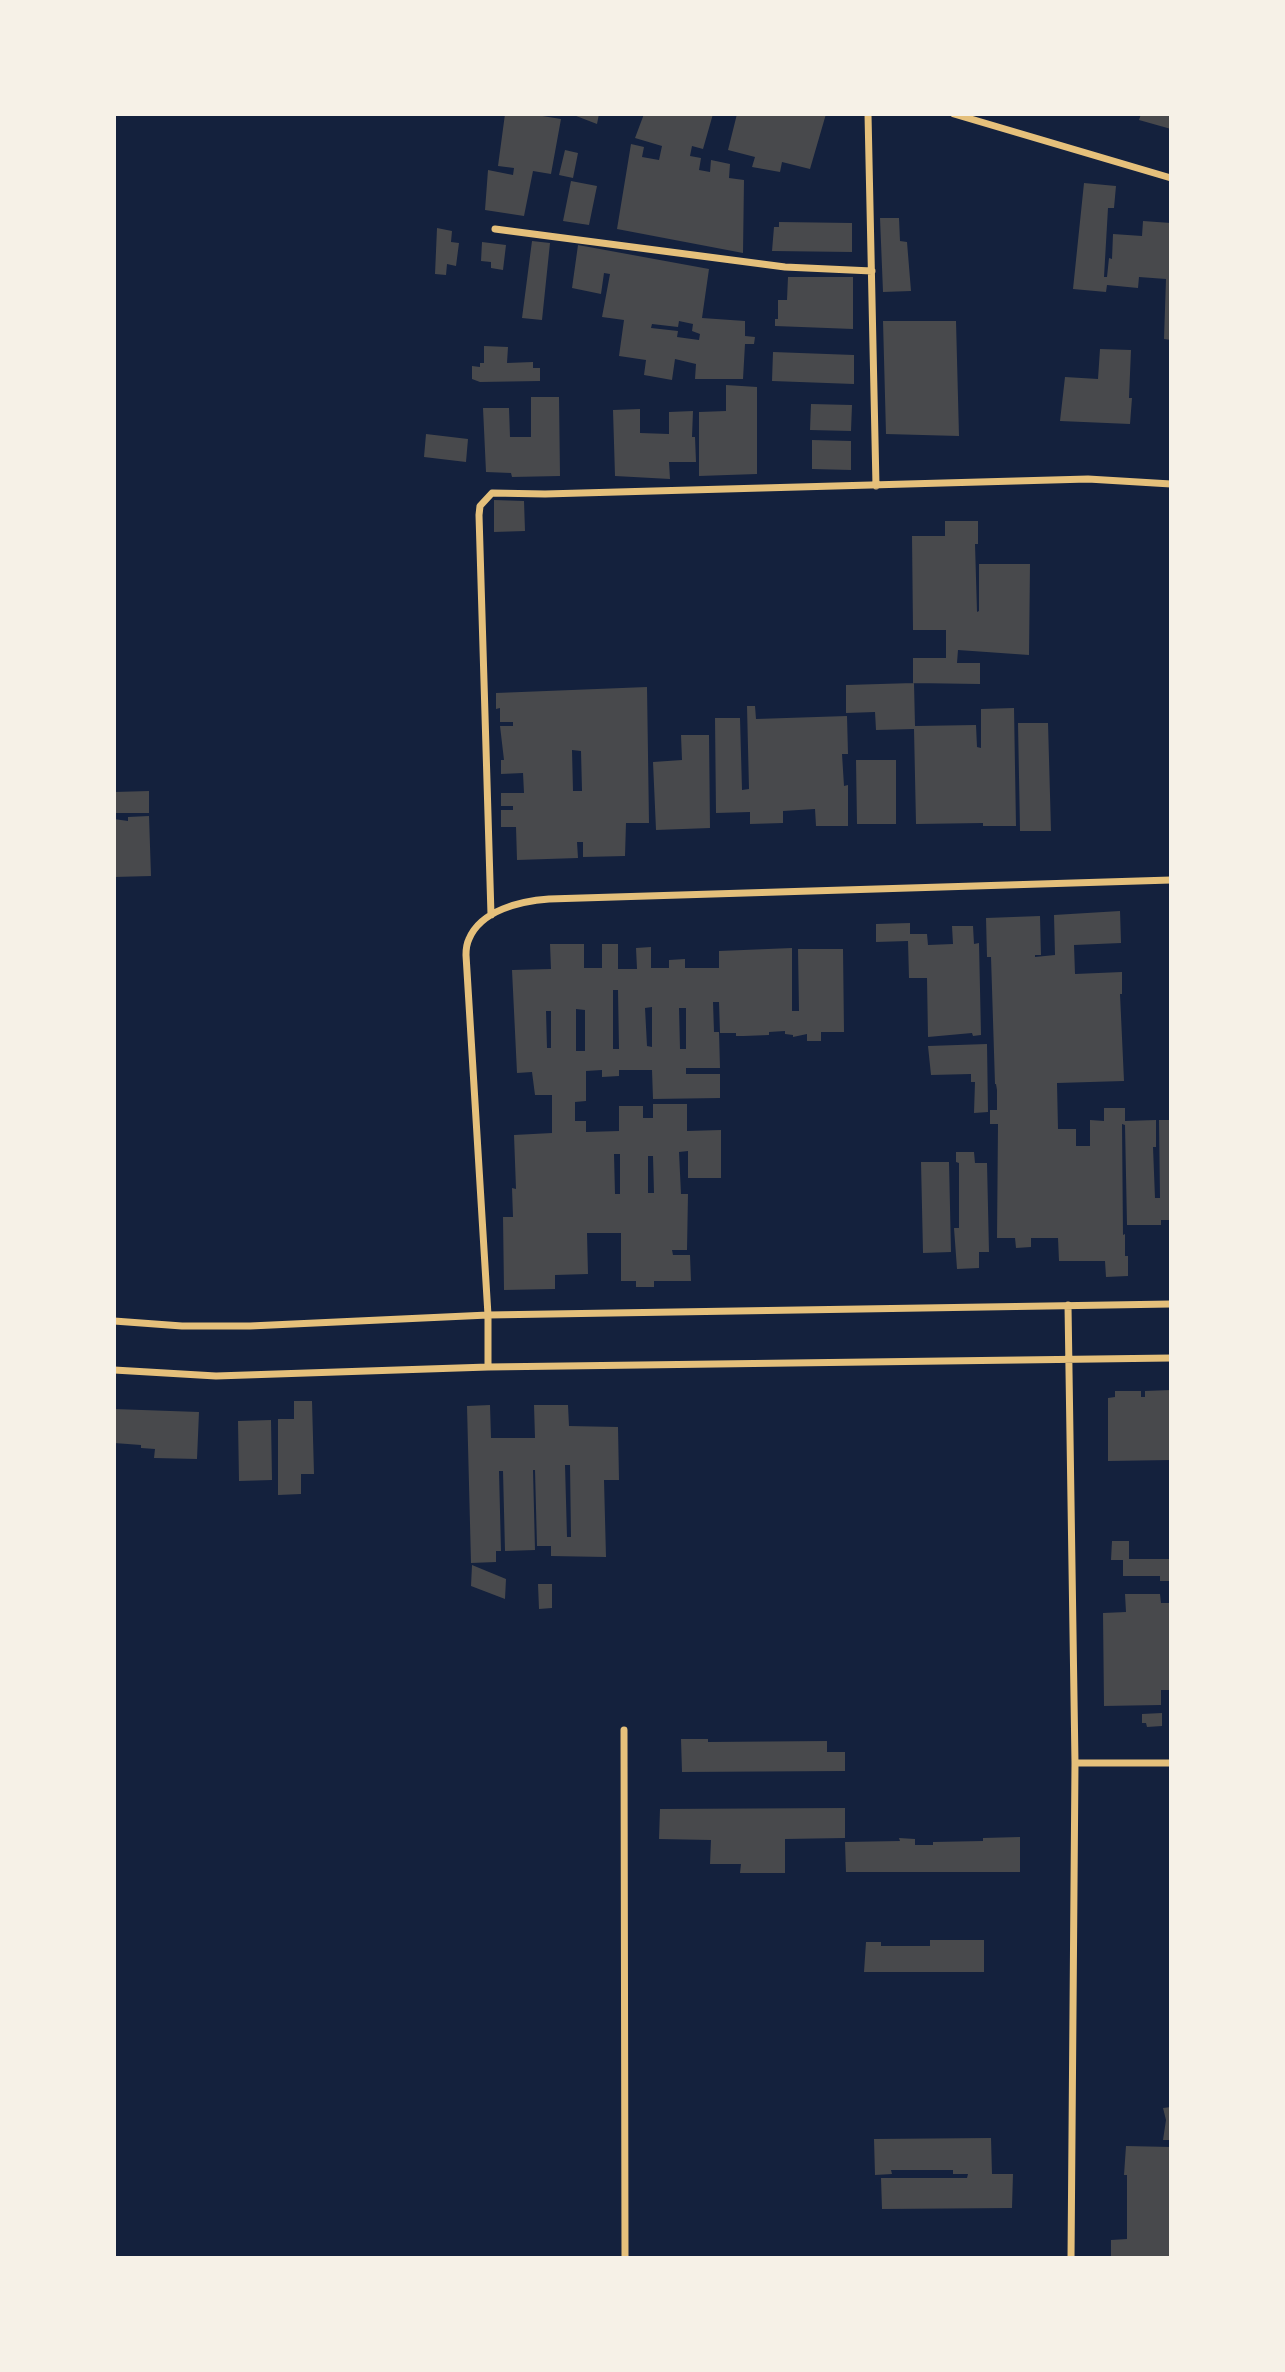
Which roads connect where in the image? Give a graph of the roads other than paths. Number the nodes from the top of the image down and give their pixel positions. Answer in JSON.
{"nodes":[{"id":1,"x":868,"y":114,"type":"edge"},
{"id":2,"x":954,"y":114,"type":"edge"},
{"id":3,"x":1171,"y":178,"type":"edge"},
{"id":4,"x":495,"y":229,"type":"dead end"},
{"id":5,"x":872,"y":271,"type":"junction"},
{"id":6,"x":1171,"y":484,"type":"edge"},
{"id":7,"x":876,"y":486,"type":"junction"},
{"id":8,"x":1171,"y":880,"type":"edge"},
{"id":9,"x":491,"y":915,"type":"junction"},
{"id":10,"x":1171,"y":1304,"type":"edge"},
{"id":11,"x":1068,"y":1305,"type":"junction"},
{"id":12,"x":488,"y":1315,"type":"junction"},
{"id":13,"x":114,"y":1321,"type":"edge"},
{"id":14,"x":1069,"y":1358,"type":"junction"},
{"id":15,"x":1171,"y":1358,"type":"edge"},
{"id":16,"x":488,"y":1367,"type":"junction"},
{"id":17,"x":114,"y":1370,"type":"edge"},
{"id":18,"x":624,"y":1730,"type":"dead end"},
{"id":19,"x":1075,"y":1763,"type":"junction"},
{"id":20,"x":1171,"y":1763,"type":"edge"},
{"id":21,"x":625,"y":2258,"type":"edge"},
{"id":22,"x":1071,"y":2258,"type":"edge"}],
"edges":[{"from":1,"to":5,"type":"street"},
{"from":2,"to":3,"type":"street"},
{"from":4,"to":5,"type":"street"},
{"from":5,"to":7,"type":"street"},
{"from":6,"to":7,"type":"street"},
{"from":7,"to":9,"type":"street"},
{"from":8,"to":9,"type":"street"},
{"from":9,"to":12,"type":"street"},
{"from":10,"to":11,"type":"street"},
{"from":11,"to":12,"type":"street"},
{"from":11,"to":14,"type":"street"},
{"from":12,"to":13,"type":"street"},
{"from":12,"to":16,"type":"street"},
{"from":14,"to":15,"type":"street"},
{"from":14,"to":16,"type":"street"},
{"from":14,"to":19,"type":"street"},
{"from":16,"to":17,"type":"street"},
{"from":18,"to":21,"type":"street"},
{"from":19,"to":20,"type":"street"},
{"from":19,"to":22,"type":"street"}]}
